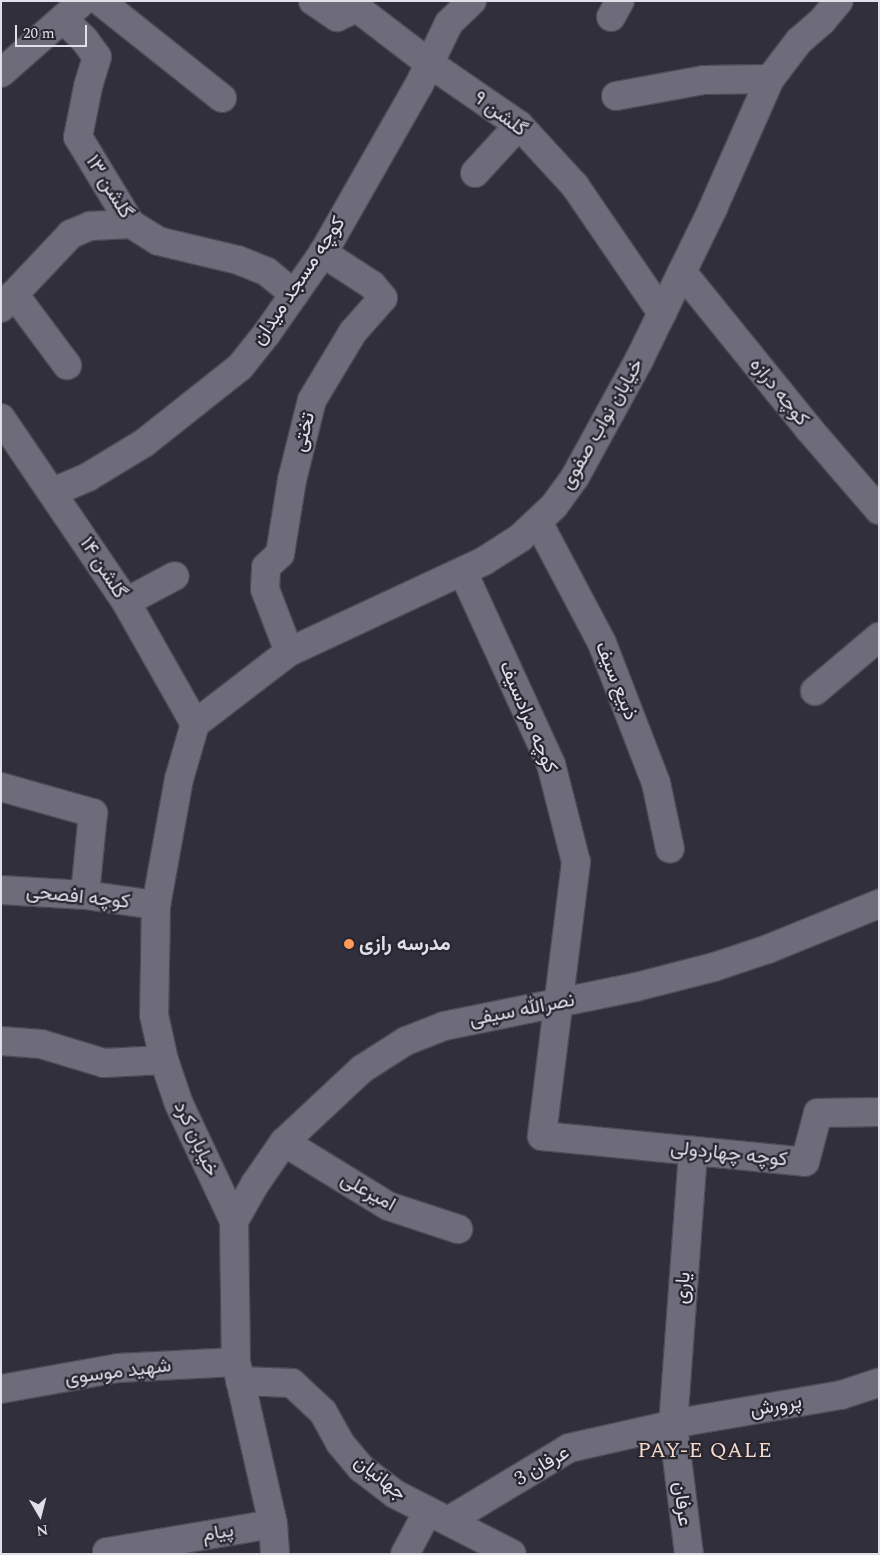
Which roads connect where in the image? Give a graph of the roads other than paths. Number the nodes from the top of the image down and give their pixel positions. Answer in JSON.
{"nodes":[{"id":1,"x":100,"y":1,"type":"edge"},
{"id":2,"x":313,"y":1,"type":"edge"},
{"id":3,"x":839,"y":1,"type":"edge"},
{"id":4,"x":461,"y":7,"type":"edge"},
{"id":5,"x":73,"y":10,"type":"edge"},
{"id":6,"x":429,"y":63,"type":"junction"},
{"id":7,"x":1,"y":73,"type":"edge"},
{"id":8,"x":770,"y":79,"type":"junction"},
{"id":9,"x":616,"y":96,"type":"dead end"},
{"id":10,"x":222,"y":98,"type":"dead end"},
{"id":11,"x":520,"y":125,"type":"junction"},
{"id":12,"x":476,"y":173,"type":"dead end"},
{"id":13,"x":131,"y":224,"type":"junction"},
{"id":14,"x":323,"y":253,"type":"junction"},
{"id":15,"x":682,"y":272,"type":"junction"},
{"id":16,"x":294,"y":294,"type":"junction"},
{"id":17,"x":8,"y":301,"type":"edge"},
{"id":18,"x":662,"y":312,"type":"junction"},
{"id":19,"x":67,"y":365,"type":"dead end"},
{"id":20,"x":1,"y":418,"type":"edge"},
{"id":21,"x":53,"y":492,"type":"junction"},
{"id":22,"x":879,"y":510,"type":"edge"},
{"id":23,"x":538,"y":522,"type":"junction"},
{"id":24,"x":463,"y":572,"type":"junction"},
{"id":25,"x":175,"y":576,"type":"dead end"},
{"id":26,"x":126,"y":602,"type":"junction"},
{"id":27,"x":879,"y":637,"type":"edge"},
{"id":28,"x":289,"y":652,"type":"junction"},
{"id":29,"x":815,"y":691,"type":"dead end"},
{"id":30,"x":195,"y":724,"type":"junction"},
{"id":31,"x":1,"y":787,"type":"edge"},
{"id":32,"x":670,"y":849,"type":"dead end"},
{"id":33,"x":1,"y":890,"type":"edge"},
{"id":34,"x":85,"y":896,"type":"junction"},
{"id":35,"x":879,"y":904,"type":"edge"},
{"id":36,"x":156,"y":905,"type":"junction"},
{"id":37,"x":559,"y":1002,"type":"junction"},
{"id":38,"x":1,"y":1041,"type":"edge"},
{"id":39,"x":164,"y":1060,"type":"junction"},
{"id":40,"x":879,"y":1112,"type":"edge"},
{"id":41,"x":542,"y":1136,"type":"joint"},
{"id":42,"x":284,"y":1142,"type":"junction"},
{"id":43,"x":693,"y":1151,"type":"junction"},
{"id":44,"x":234,"y":1222,"type":"junction"},
{"id":45,"x":458,"y":1228,"type":"dead end"},
{"id":46,"x":238,"y":1372,"type":"junction"},
{"id":47,"x":879,"y":1383,"type":"edge"},
{"id":48,"x":1,"y":1389,"type":"edge"},
{"id":49,"x":673,"y":1425,"type":"junction"},
{"id":50,"x":438,"y":1516,"type":"junction"},
{"id":51,"x":272,"y":1524,"type":"junction"},
{"id":52,"x":107,"y":1554,"type":"edge"},
{"id":53,"x":275,"y":1554,"type":"edge"},
{"id":54,"x":405,"y":1554,"type":"edge"},
{"id":55,"x":512,"y":1554,"type":"edge"},
{"id":56,"x":688,"y":1554,"type":"edge"}],
"edges":[{"from":1,"to":10,"type":"street"},
{"from":2,"to":6,"type":"street","name":"گلشن ۹"},
{"from":3,"to":8,"type":"street","name":"خیابان نواب صفوی"},
{"from":4,"to":6,"type":"street","name":"کوچه مسجد میدان"},
{"from":5,"to":7,"type":"street"},
{"from":5,"to":13,"type":"street","name":"گلشن ۱۳"},
{"from":6,"to":11,"type":"street","name":"گلشن ۹"},
{"from":6,"to":14,"type":"street","name":"کوچه مسجد میدان"},
{"from":8,"to":9,"type":"street"},
{"from":8,"to":15,"type":"street","name":"خیابان نواب صفوی"},
{"from":11,"to":12,"type":"street"},
{"from":11,"to":18,"type":"street","name":"گلشن ۹"},
{"from":13,"to":16,"type":"street","name":"گلشن ۱۳"},
{"from":13,"to":17,"type":"street"},
{"from":14,"to":16,"type":"street","name":"کوچه مسجد میدان"},
{"from":14,"to":28,"type":"street","name":"تختی"},
{"from":15,"to":18,"type":"street","name":"خیابان نواب صفوی"},
{"from":15,"to":22,"type":"street","name":"کوچه درازه"},
{"from":16,"to":21,"type":"street","name":"کوچه مسجد میدان"},
{"from":17,"to":19,"type":"street"},
{"from":18,"to":23,"type":"street","name":"خیابان نواب صفوی"},
{"from":20,"to":21,"type":"street","name":"گلشن ۱۴"},
{"from":21,"to":26,"type":"street","name":"گلشن ۱۴"},
{"from":23,"to":24,"type":"street","name":"خیابان نواب صفوی"},
{"from":23,"to":32,"type":"street","name":"ذبیع سیف"},
{"from":24,"to":28,"type":"street","name":"خیابان نواب صفوی"},
{"from":24,"to":37,"type":"street","name":"کوچه مرادسیف"},
{"from":25,"to":26,"type":"street"},
{"from":26,"to":30,"type":"street","name":"گلشن ۱۴"},
{"from":27,"to":29,"type":"street"},
{"from":28,"to":30,"type":"street","name":"خیابان نواب صفوی"},
{"from":30,"to":36,"type":"street","name":"خیابان کرد"},
{"from":31,"to":34,"type":"street"},
{"from":33,"to":34,"type":"street","name":"کوچه افصحی"},
{"from":34,"to":36,"type":"street","name":"کوچه افصحی"},
{"from":35,"to":37,"type":"street","name":"نصرالله سیفی"},
{"from":36,"to":39,"type":"street","name":"خیابان کرد"},
{"from":37,"to":41,"type":"street","name":"کوچه مرادسیف"},
{"from":37,"to":42,"type":"street","name":"نصرالله سیفی"},
{"from":38,"to":39,"type":"street"},
{"from":39,"to":44,"type":"street","name":"خیابان کرد"},
{"from":40,"to":43,"type":"street","name":"کوچه چهاردولی"},
{"from":41,"to":43,"type":"street","name":"کوچه چهاردولی"},
{"from":42,"to":44,"type":"street","name":"نصرالله سیفی"},
{"from":42,"to":45,"type":"street","name":"امیرعلی"},
{"from":43,"to":49,"type":"street","name":"یاری"},
{"from":44,"to":46,"type":"street","name":"خیابان کرد"},
{"from":46,"to":48,"type":"street","name":"شهید موسوی"},
{"from":46,"to":50,"type":"street","name":"جهانیان"},
{"from":46,"to":51,"type":"street","name":"خیابان کرد"},
{"from":47,"to":49,"type":"street","name":"پرورش"},
{"from":49,"to":50,"type":"street","name":"عرفان 3"},
{"from":49,"to":56,"type":"street","name":"عرفان"},
{"from":50,"to":54,"type":"street"},
{"from":50,"to":55,"type":"street","name":"جهانیان"},
{"from":51,"to":52,"type":"street","name":"پیام"},
{"from":51,"to":53,"type":"street","name":"خیابان کرد"}]}
